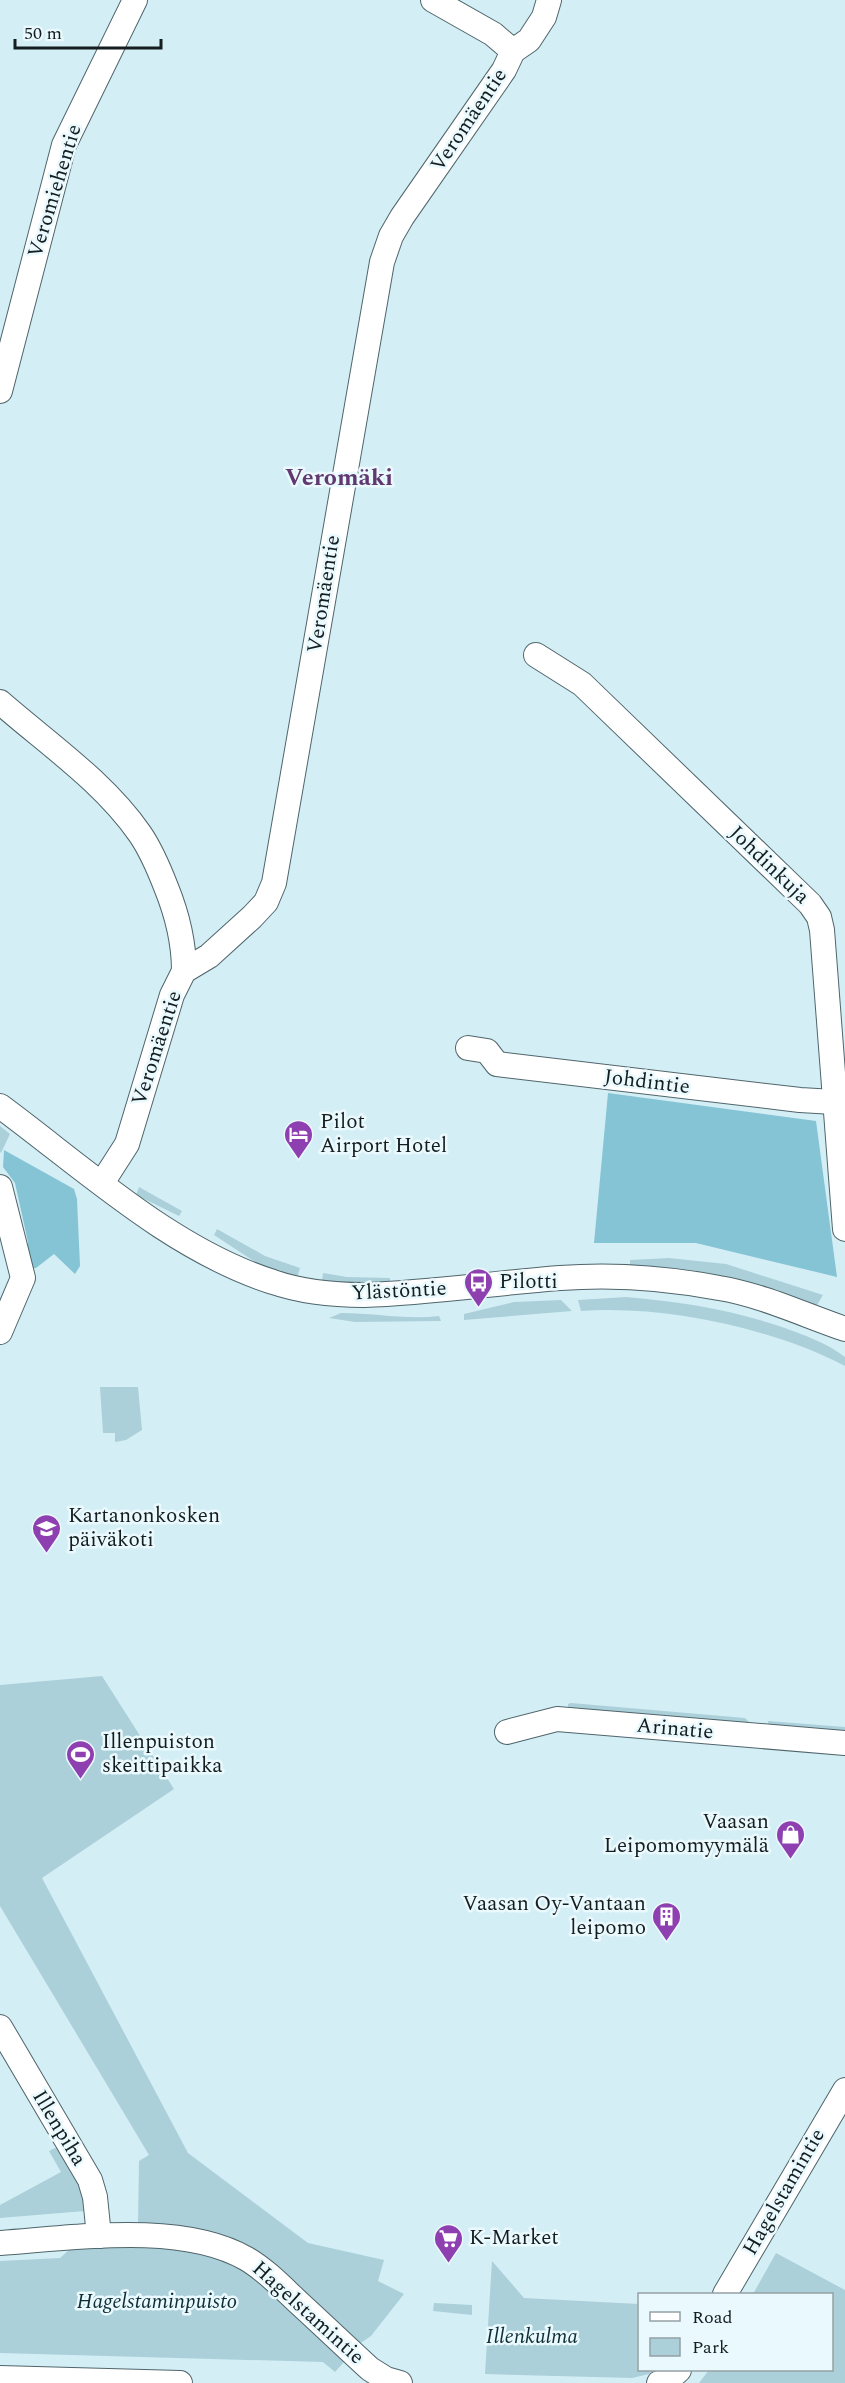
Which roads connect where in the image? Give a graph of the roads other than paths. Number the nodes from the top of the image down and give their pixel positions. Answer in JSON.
{"nodes":[{"id":1,"x":135,"y":0,"type":"edge"},
{"id":2,"x":433,"y":0,"type":"edge"},
{"id":3,"x":549,"y":0,"type":"edge"},
{"id":4,"x":513,"y":51,"type":"junction"},
{"id":5,"x":0,"y":391,"type":"edge"},
{"id":6,"x":536,"y":655,"type":"dead end"},
{"id":7,"x":0,"y":702,"type":"edge"},
{"id":8,"x":184,"y":971,"type":"junction"},
{"id":9,"x":468,"y":1048,"type":"dead end"},
{"id":10,"x":834,"y":1102,"type":"junction"},
{"id":11,"x":0,"y":1106,"type":"edge"},
{"id":12,"x":102,"y":1183,"type":"junction"},
{"id":13,"x":0,"y":1187,"type":"edge"},
{"id":14,"x":845,"y":1229,"type":"edge"},
{"id":15,"x":845,"y":1329,"type":"edge"},
{"id":16,"x":0,"y":1332,"type":"edge"},
{"id":17,"x":507,"y":1732,"type":"dead end"},
{"id":18,"x":845,"y":1743,"type":"edge"},
{"id":19,"x":0,"y":2027,"type":"edge"},
{"id":20,"x":845,"y":2090,"type":"edge"},
{"id":21,"x":99,"y":2236,"type":"junction"},
{"id":22,"x":0,"y":2243,"type":"edge"},
{"id":23,"x":726,"y":2293,"type":"edge"},
{"id":24,"x":678,"y":2371,"type":"edge"},
{"id":25,"x":363,"y":2376,"type":"edge"},
{"id":26,"x":0,"y":2378,"type":"edge"},
{"id":27,"x":25,"y":2381,"type":"edge"},
{"id":28,"x":161,"y":2383,"type":"edge"},
{"id":29,"x":180,"y":2383,"type":"edge"},
{"id":30,"x":400,"y":2383,"type":"edge"},
{"id":31,"x":659,"y":2383,"type":"edge"}],
"edges":[{"from":1,"to":5,"type":"street","name":"Veromiehentie"},
{"from":2,"to":4,"type":"street"},
{"from":3,"to":4,"type":"street","name":"Veromäentie"},
{"from":4,"to":8,"type":"street","name":"Veromäentie"},
{"from":6,"to":10,"type":"street","name":"Johdinkuja"},
{"from":7,"to":8,"type":"street"},
{"from":8,"to":12,"type":"street","name":"Veromäentie"},
{"from":9,"to":10,"type":"street","name":"Johdintie"},
{"from":10,"to":14,"type":"street","name":"Johdinkuja"},
{"from":11,"to":12,"type":"street","name":"Ylästöntie"},
{"from":12,"to":15,"type":"street","name":"Ylästöntie"},
{"from":13,"to":16,"type":"street"},
{"from":17,"to":18,"type":"street","name":"Arinatie"},
{"from":19,"to":21,"type":"street","name":"Illenpiha"},
{"from":20,"to":23,"type":"street","name":"Hagelstamintie"},
{"from":21,"to":22,"type":"street","name":"Hagelstamintie"},
{"from":21,"to":25,"type":"street","name":"Hagelstamintie"},
{"from":24,"to":31,"type":"street"},
{"from":25,"to":30,"type":"street","name":"Hagelstamintie"},
{"from":26,"to":27,"type":"street"},
{"from":27,"to":28,"type":"street"},
{"from":28,"to":29,"type":"street"}]}
